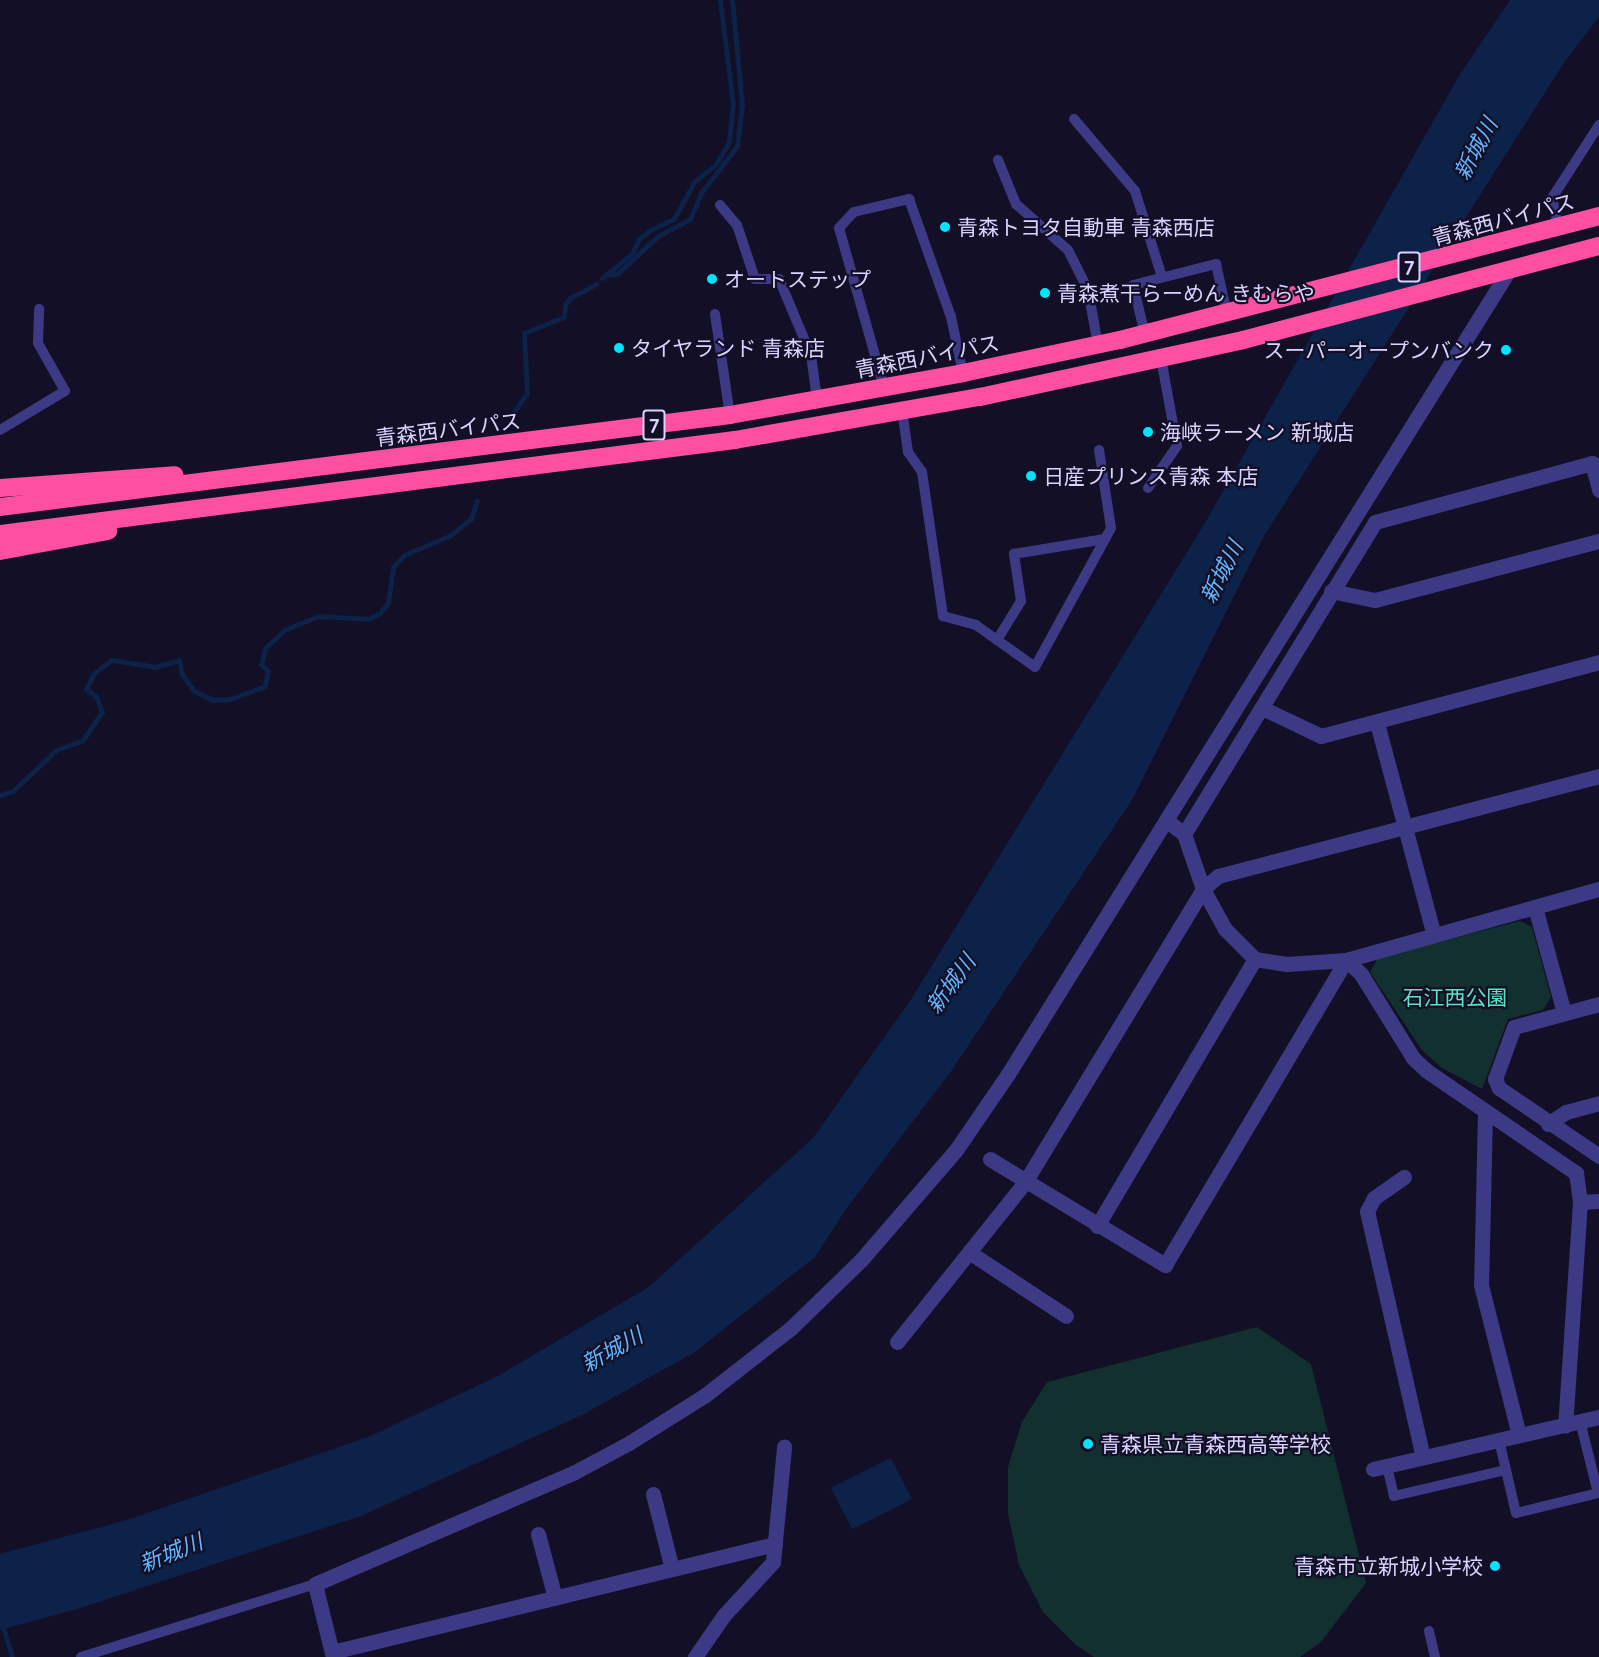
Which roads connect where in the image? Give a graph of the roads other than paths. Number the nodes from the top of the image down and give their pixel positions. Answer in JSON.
{"nodes":[{"id":1,"x":1074,"y":119,"type":"dead end"},
{"id":2,"x":1599,"y":125,"type":"edge"},
{"id":3,"x":998,"y":160,"type":"dead end"},
{"id":4,"x":720,"y":205,"type":"dead end"},
{"id":5,"x":1599,"y":216,"type":"edge"},
{"id":6,"x":1558,"y":228,"type":"junction"},
{"id":7,"x":1599,"y":246,"type":"edge"},
{"id":8,"x":1502,"y":272,"type":"junction"},
{"id":9,"x":1162,"y":278,"type":"junction"},
{"id":10,"x":39,"y":309,"type":"dead end"},
{"id":11,"x":715,"y":314,"type":"dead end"},
{"id":12,"x":1227,"y":314,"type":"junction"},
{"id":13,"x":1145,"y":334,"type":"junction"},
{"id":14,"x":1098,"y":345,"type":"junction"},
{"id":15,"x":1161,"y":358,"type":"junction"},
{"id":16,"x":963,"y":373,"type":"junction"},
{"id":17,"x":884,"y":387,"type":"junction"},
{"id":18,"x":817,"y":399,"type":"junction"},
{"id":19,"x":902,"y":410,"type":"junction"},
{"id":20,"x":730,"y":415,"type":"junction"},
{"id":21,"x":0,"y":430,"type":"edge"},
{"id":22,"x":1099,"y":450,"type":"dead end"},
{"id":23,"x":301,"y":470,"type":"junction"},
{"id":24,"x":0,"y":488,"type":"edge"},
{"id":25,"x":1149,"y":488,"type":"dead end"},
{"id":26,"x":1599,"y":490,"type":"edge"},
{"id":27,"x":236,"y":505,"type":"junction"},
{"id":28,"x":0,"y":507,"type":"edge"},
{"id":29,"x":0,"y":534,"type":"edge"},
{"id":30,"x":1105,"y":539,"type":"junction"},
{"id":31,"x":1599,"y":541,"type":"edge"},
{"id":32,"x":0,"y":551,"type":"edge"},
{"id":33,"x":1331,"y":591,"type":"junction"},
{"id":34,"x":997,"y":640,"type":"junction"},
{"id":35,"x":1599,"y":663,"type":"edge"},
{"id":36,"x":1262,"y":708,"type":"junction"},
{"id":37,"x":1377,"y":723,"type":"junction"},
{"id":38,"x":1599,"y":776,"type":"edge"},
{"id":39,"x":1166,"y":820,"type":"junction"},
{"id":40,"x":1405,"y":828,"type":"junction"},
{"id":41,"x":1184,"y":834,"type":"junction"},
{"id":42,"x":1203,"y":889,"type":"junction"},
{"id":43,"x":1599,"y":889,"type":"edge"},
{"id":44,"x":1535,"y":907,"type":"junction"},
{"id":45,"x":1434,"y":936,"type":"junction"},
{"id":46,"x":1255,"y":959,"type":"junction"},
{"id":47,"x":1346,"y":960,"type":"junction"},
{"id":48,"x":1599,"y":1004,"type":"edge"},
{"id":49,"x":1564,"y":1013,"type":"junction"},
{"id":50,"x":1599,"y":1103,"type":"edge"},
{"id":51,"x":1485,"y":1113,"type":"junction"},
{"id":52,"x":1548,"y":1124,"type":"junction"},
{"id":53,"x":1599,"y":1156,"type":"edge"},
{"id":54,"x":990,"y":1159,"type":"dead end"},
{"id":55,"x":1404,"y":1177,"type":"dead end"},
{"id":56,"x":1025,"y":1182,"type":"junction"},
{"id":57,"x":1599,"y":1201,"type":"edge"},
{"id":58,"x":1580,"y":1202,"type":"junction"},
{"id":59,"x":1097,"y":1226,"type":"junction"},
{"id":60,"x":969,"y":1252,"type":"junction"},
{"id":61,"x":1066,"y":1316,"type":"dead end"},
{"id":62,"x":897,"y":1342,"type":"dead end"},
{"id":63,"x":1599,"y":1417,"type":"edge"},
{"id":64,"x":1573,"y":1423,"type":"junction"},
{"id":65,"x":1519,"y":1435,"type":"junction"},
{"id":66,"x":1499,"y":1440,"type":"junction"},
{"id":67,"x":784,"y":1447,"type":"dead end"},
{"id":68,"x":1424,"y":1457,"type":"junction"},
{"id":69,"x":1380,"y":1468,"type":"joint"},
{"id":70,"x":1506,"y":1470,"type":"junction"},
{"id":71,"x":653,"y":1494,"type":"dead end"},
{"id":72,"x":1598,"y":1496,"type":"edge"},
{"id":73,"x":538,"y":1534,"type":"dead end"},
{"id":74,"x":775,"y":1544,"type":"junction"},
{"id":75,"x":672,"y":1569,"type":"junction"},
{"id":76,"x":315,"y":1584,"type":"junction"},
{"id":77,"x":555,"y":1598,"type":"junction"},
{"id":78,"x":1429,"y":1631,"type":"dead end"},
{"id":79,"x":332,"y":1655,"type":"edge"},
{"id":80,"x":81,"y":1657,"type":"edge"},
{"id":81,"x":695,"y":1657,"type":"edge"},
{"id":82,"x":1435,"y":1657,"type":"edge"}],
"edges":[{"from":1,"to":9,"type":"lane"},
{"from":2,"to":6,"type":"lane"},
{"from":3,"to":14,"type":"lane"},
{"from":4,"to":18,"type":"lane"},
{"from":5,"to":6,"type":"highway","name":"青森西バイパス","number":"7"},
{"from":6,"to":12,"type":"highway","name":"青森西バイパス","number":"7"},
{"from":7,"to":8,"type":"highway","number":"7"},
{"from":8,"to":15,"type":"highway","number":"7"},
{"from":8,"to":39,"type":"street"},
{"from":9,"to":12,"type":"lane"},
{"from":9,"to":13,"type":"lane"},
{"from":10,"to":21,"type":"lane"},
{"from":11,"to":20,"type":"lane"},
{"from":12,"to":13,"type":"highway","name":"青森西バイパス","number":"7"},
{"from":13,"to":14,"type":"highway","name":"青森西バイパス","number":"7"},
{"from":14,"to":16,"type":"highway","name":"青森西バイパス","number":"7"},
{"from":15,"to":19,"type":"highway","number":"7"},
{"from":15,"to":25,"type":"lane"},
{"from":16,"to":17,"type":"highway","name":"青森西バイパス","number":"7"},
{"from":16,"to":17,"type":"lane"},
{"from":17,"to":18,"type":"highway","name":"青森西バイパス","number":"7"},
{"from":18,"to":20,"type":"highway","name":"青森西バイパス","number":"7"},
{"from":19,"to":27,"type":"highway","number":"7"},
{"from":19,"to":34,"type":"lane"},
{"from":20,"to":23,"type":"highway","name":"青森西バイパス","number":"7"},
{"from":22,"to":30,"type":"lane"},
{"from":23,"to":24,"type":"highway"},
{"from":23,"to":28,"type":"highway","name":"青森西バイパス","number":"7"},
{"from":26,"to":33,"type":"street"},
{"from":27,"to":29,"type":"highway","number":"7"},
{"from":27,"to":32,"type":"highway"},
{"from":30,"to":34,"type":"lane"},
{"from":30,"to":34,"type":"lane"},
{"from":31,"to":33,"type":"street"},
{"from":33,"to":36,"type":"street"},
{"from":35,"to":37,"type":"street"},
{"from":36,"to":37,"type":"street"},
{"from":36,"to":41,"type":"street"},
{"from":37,"to":40,"type":"street"},
{"from":38,"to":40,"type":"street"},
{"from":39,"to":41,"type":"street"},
{"from":39,"to":76,"type":"street"},
{"from":40,"to":42,"type":"street"},
{"from":40,"to":45,"type":"street"},
{"from":41,"to":42,"type":"street"},
{"from":42,"to":46,"type":"street"},
{"from":42,"to":56,"type":"street"},
{"from":43,"to":44,"type":"street"},
{"from":44,"to":45,"type":"street"},
{"from":44,"to":49,"type":"street"},
{"from":45,"to":47,"type":"street"},
{"from":46,"to":47,"type":"street"},
{"from":46,"to":59,"type":"street"},
{"from":47,"to":51,"type":"street"},
{"from":47,"to":59,"type":"street"},
{"from":48,"to":49,"type":"street"},
{"from":49,"to":52,"type":"street"},
{"from":50,"to":52,"type":"street"},
{"from":51,"to":58,"type":"street"},
{"from":51,"to":65,"type":"street"},
{"from":52,"to":53,"type":"street"},
{"from":54,"to":56,"type":"street"},
{"from":55,"to":68,"type":"street"},
{"from":56,"to":59,"type":"street"},
{"from":56,"to":60,"type":"street"},
{"from":57,"to":58,"type":"street"},
{"from":58,"to":64,"type":"street"},
{"from":60,"to":61,"type":"street"},
{"from":60,"to":62,"type":"street"},
{"from":63,"to":64,"type":"street"},
{"from":64,"to":65,"type":"street"},
{"from":64,"to":72,"type":"lane"},
{"from":65,"to":66,"type":"street"},
{"from":66,"to":68,"type":"street"},
{"from":66,"to":70,"type":"lane"},
{"from":67,"to":74,"type":"street"},
{"from":68,"to":69,"type":"street"},
{"from":69,"to":70,"type":"lane"},
{"from":70,"to":72,"type":"lane"},
{"from":71,"to":75,"type":"street"},
{"from":73,"to":77,"type":"street"},
{"from":74,"to":75,"type":"street"},
{"from":74,"to":81,"type":"street"},
{"from":75,"to":77,"type":"street"},
{"from":76,"to":79,"type":"street"},
{"from":76,"to":80,"type":"lane"},
{"from":77,"to":79,"type":"street"},
{"from":78,"to":82,"type":"lane"}]}
